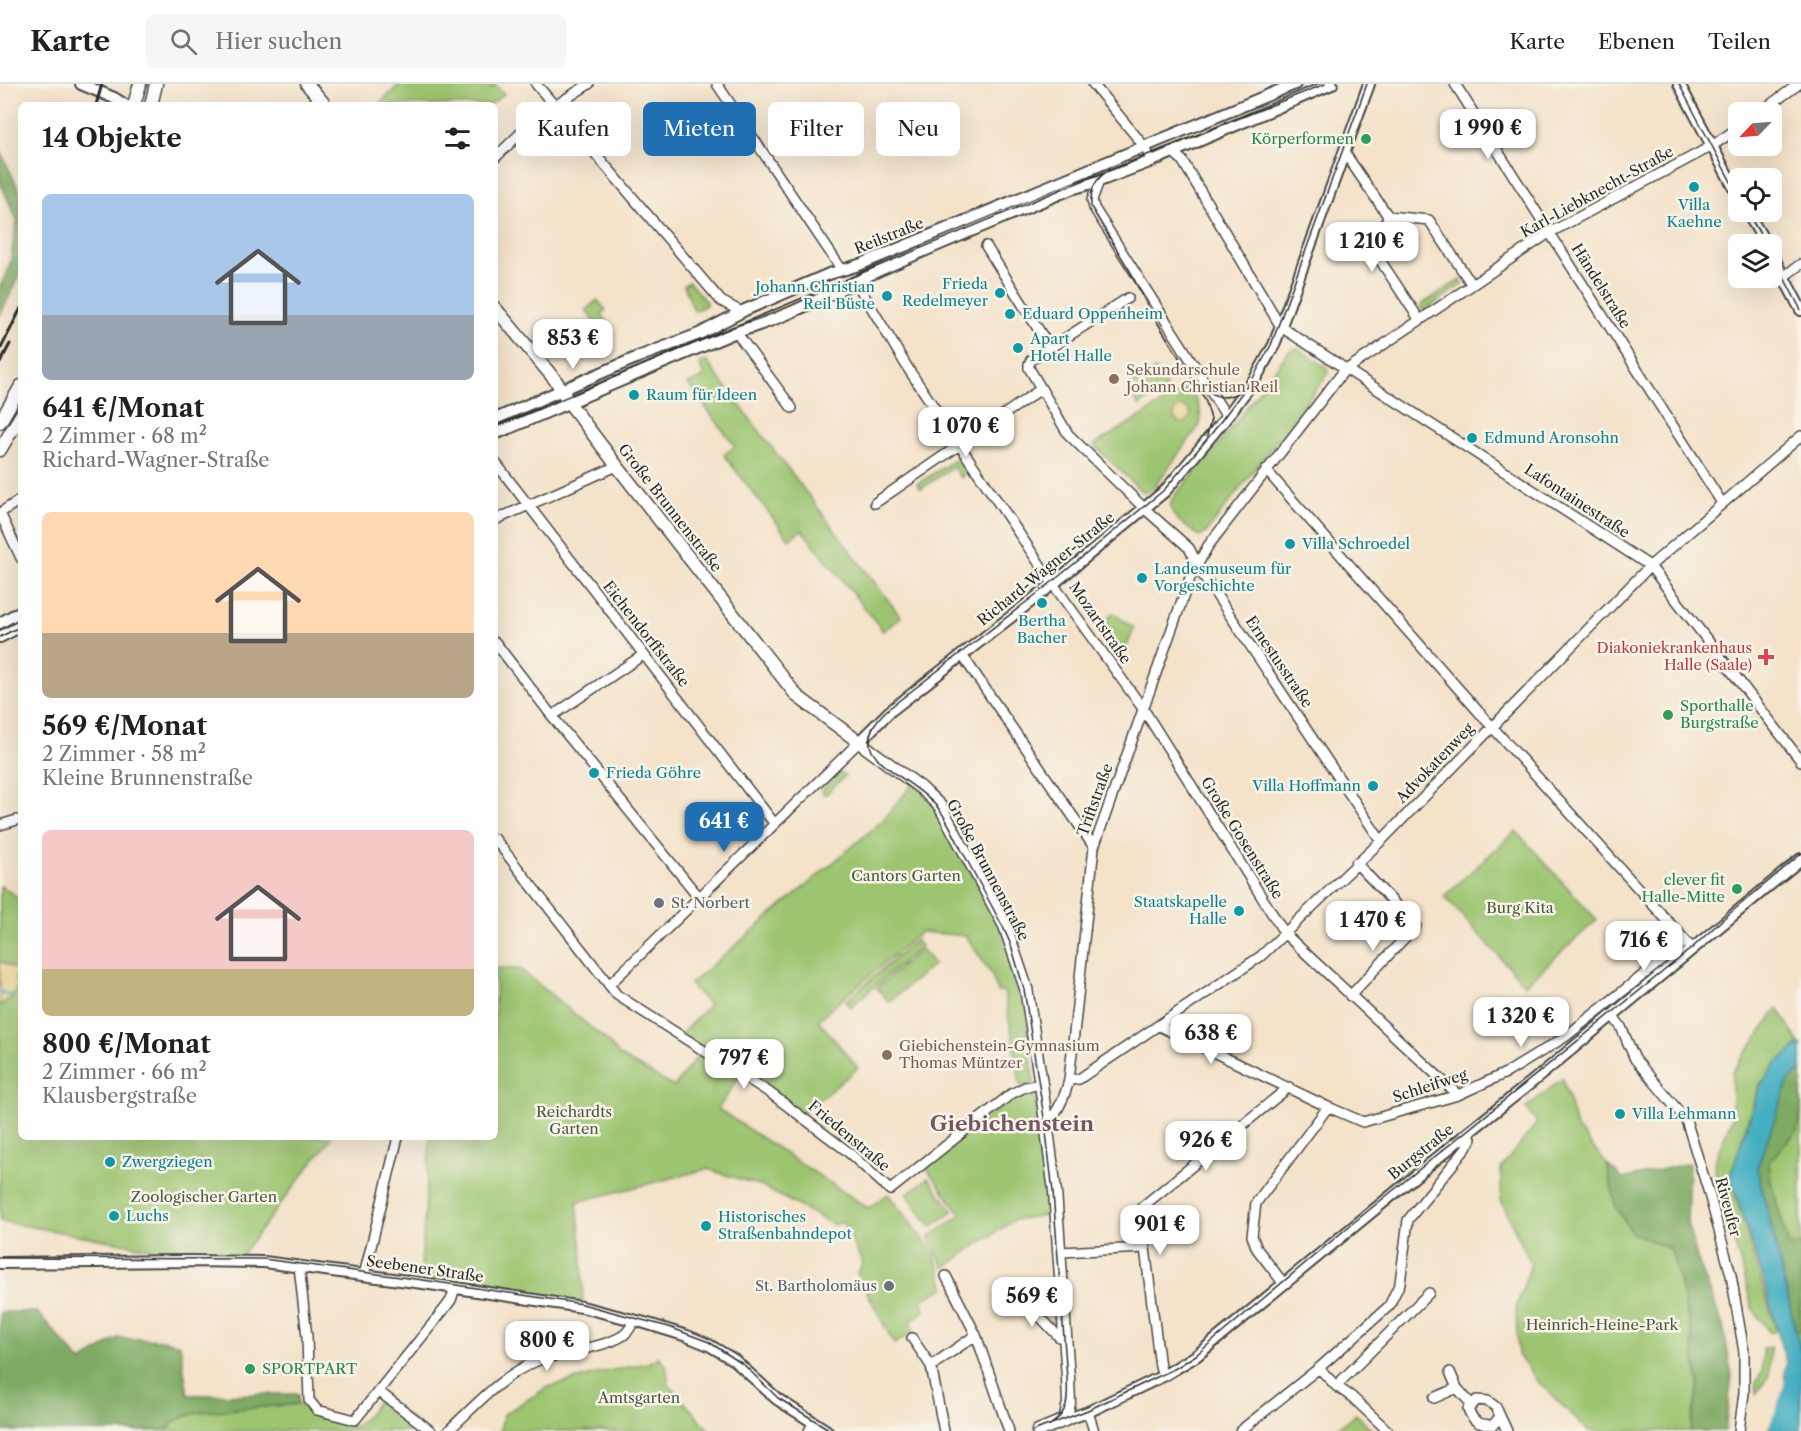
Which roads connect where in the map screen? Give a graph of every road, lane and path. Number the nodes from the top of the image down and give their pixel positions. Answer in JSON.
{"nodes":[{"id":1,"x":81,"y":84,"type":"edge"},
{"id":2,"x":156,"y":84,"type":"edge"},
{"id":3,"x":307,"y":84,"type":"edge"},
{"id":4,"x":536,"y":84,"type":"edge"},
{"id":5,"x":589,"y":84,"type":"edge"},
{"id":6,"x":717,"y":84,"type":"edge"},
{"id":7,"x":1093,"y":84,"type":"edge"},
{"id":8,"x":1295,"y":84,"type":"edge"},
{"id":9,"x":1332,"y":84,"type":"edge"},
{"id":10,"x":1370,"y":84,"type":"edge"},
{"id":11,"x":1455,"y":84,"type":"edge"},
{"id":12,"x":1679,"y":84,"type":"edge"},
{"id":13,"x":1799,"y":84,"type":"edge"},
{"id":14,"x":139,"y":87,"type":"edge"},
{"id":15,"x":119,"y":102,"type":"edge"},
{"id":16,"x":135,"y":102,"type":"edge"},
{"id":17,"x":152,"y":102,"type":"edge"},
{"id":18,"x":322,"y":102,"type":"edge"},
{"id":19,"x":553,"y":102,"type":"edge"},
{"id":20,"x":558,"y":102,"type":"edge"},
{"id":21,"x":1774,"y":102,"type":"edge"},
{"id":22,"x":1728,"y":135,"type":"edge"},
{"id":23,"x":516,"y":138,"type":"edge"},
{"id":24,"x":1144,"y":146,"type":"junction"},
{"id":25,"x":1712,"y":146,"type":"junction"},
{"id":26,"x":1173,"y":152,"type":"junction"},
{"id":27,"x":1344,"y":152,"type":"junction"},
{"id":28,"x":498,"y":155,"type":"edge"},
{"id":29,"x":599,"y":156,"type":"edge"},
{"id":30,"x":1152,"y":161,"type":"junction"},
{"id":31,"x":1728,"y":176,"type":"edge"},
{"id":32,"x":1099,"y":181,"type":"junction"},
{"id":33,"x":1388,"y":216,"type":"junction"},
{"id":34,"x":1549,"y":233,"type":"junction"},
{"id":35,"x":986,"y":246,"type":"dead end"},
{"id":36,"x":1801,"y":264,"type":"edge"},
{"id":37,"x":842,"y":270,"type":"junction"},
{"id":38,"x":1783,"y":277,"type":"joint"},
{"id":39,"x":856,"y":282,"type":"junction"},
{"id":40,"x":1472,"y":285,"type":"junction"},
{"id":41,"x":1128,"y":298,"type":"dead end"},
{"id":42,"x":721,"y":301,"type":"junction"},
{"id":43,"x":1801,"y":310,"type":"edge"},
{"id":44,"x":498,"y":312,"type":"edge"},
{"id":45,"x":742,"y":312,"type":"junction"},
{"id":46,"x":1419,"y":320,"type":"junction"},
{"id":47,"x":721,"y":322,"type":"junction"},
{"id":48,"x":1281,"y":327,"type":"junction"},
{"id":49,"x":736,"y":332,"type":"junction"},
{"id":50,"x":1050,"y":348,"type":"junction"},
{"id":51,"x":1348,"y":369,"type":"junction"},
{"id":52,"x":1041,"y":389,"type":"junction"},
{"id":53,"x":562,"y":390,"type":"junction"},
{"id":54,"x":18,"y":391,"type":"edge"},
{"id":55,"x":570,"y":404,"type":"junction"},
{"id":56,"x":792,"y":408,"type":"dead end"},
{"id":57,"x":1227,"y":417,"type":"junction"},
{"id":58,"x":2,"y":418,"type":"edge"},
{"id":59,"x":498,"y":418,"type":"edge"},
{"id":60,"x":18,"y":420,"type":"edge"},
{"id":61,"x":498,"y":433,"type":"edge"},
{"id":62,"x":1801,"y":436,"type":"edge"},
{"id":63,"x":960,"y":446,"type":"junction"},
{"id":64,"x":0,"y":450,"type":"edge"},
{"id":65,"x":498,"y":466,"type":"edge"},
{"id":66,"x":617,"y":466,"type":"junction"},
{"id":67,"x":1266,"y":470,"type":"junction"},
{"id":68,"x":18,"y":501,"type":"edge"},
{"id":69,"x":875,"y":503,"type":"dead end"},
{"id":70,"x":1722,"y":503,"type":"junction"},
{"id":71,"x":528,"y":505,"type":"junction"},
{"id":72,"x":1145,"y":509,"type":"junction"},
{"id":73,"x":0,"y":513,"type":"edge"},
{"id":74,"x":498,"y":519,"type":"edge"},
{"id":75,"x":18,"y":552,"type":"edge"},
{"id":76,"x":1197,"y":563,"type":"junction"},
{"id":77,"x":1650,"y":567,"type":"junction"},
{"id":78,"x":1053,"y":584,"type":"junction"},
{"id":79,"x":18,"y":614,"type":"edge"},
{"id":80,"x":0,"y":623,"type":"edge"},
{"id":81,"x":18,"y":628,"type":"edge"},
{"id":82,"x":0,"y":637,"type":"edge"},
{"id":83,"x":498,"y":646,"type":"edge"},
{"id":84,"x":643,"y":655,"type":"junction"},
{"id":85,"x":962,"y":655,"type":"junction"},
{"id":86,"x":1144,"y":710,"type":"junction"},
{"id":87,"x":552,"y":716,"type":"junction"},
{"id":88,"x":1491,"y":726,"type":"junction"},
{"id":89,"x":859,"y":742,"type":"junction"},
{"id":90,"x":1801,"y":761,"type":"edge"},
{"id":91,"x":18,"y":819,"type":"edge"},
{"id":92,"x":774,"y":823,"type":"junction"},
{"id":93,"x":0,"y":825,"type":"edge"},
{"id":94,"x":1380,"y":841,"type":"junction"},
{"id":95,"x":498,"y":843,"type":"edge"},
{"id":96,"x":1094,"y":847,"type":"junction"},
{"id":97,"x":1801,"y":859,"type":"edge"},
{"id":98,"x":1356,"y":863,"type":"junction"},
{"id":99,"x":698,"y":896,"type":"junction"},
{"id":100,"x":1285,"y":933,"type":"junction"},
{"id":101,"x":1690,"y":945,"type":"junction"},
{"id":102,"x":609,"y":985,"type":"junction"},
{"id":103,"x":1350,"y":996,"type":"junction"},
{"id":104,"x":1613,"y":1016,"type":"junction"},
{"id":105,"x":1159,"y":1026,"type":"junction"},
{"id":106,"x":1069,"y":1080,"type":"junction"},
{"id":107,"x":1041,"y":1084,"type":"junction"},
{"id":108,"x":1289,"y":1087,"type":"junction"},
{"id":109,"x":1458,"y":1095,"type":"junction"},
{"id":110,"x":1328,"y":1107,"type":"junction"},
{"id":111,"x":1047,"y":1124,"type":"junction"},
{"id":112,"x":1469,"y":1132,"type":"junction"},
{"id":113,"x":397,"y":1140,"type":"edge"},
{"id":114,"x":1145,"y":1248,"type":"junction"},
{"id":115,"x":1060,"y":1252,"type":"junction"},
{"id":116,"x":0,"y":1263,"type":"edge"},
{"id":117,"x":299,"y":1266,"type":"junction"},
{"id":118,"x":364,"y":1275,"type":"junction"},
{"id":119,"x":946,"y":1276,"type":"dead end"},
{"id":120,"x":1284,"y":1284,"type":"junction"},
{"id":121,"x":455,"y":1288,"type":"junction"},
{"id":122,"x":1013,"y":1291,"type":"dead end"},
{"id":123,"x":1429,"y":1293,"type":"dead end"},
{"id":124,"x":634,"y":1320,"type":"junction"},
{"id":125,"x":976,"y":1335,"type":"junction"},
{"id":126,"x":912,"y":1338,"type":"dead end"},
{"id":127,"x":1065,"y":1338,"type":"junction"},
{"id":128,"x":931,"y":1366,"type":"junction"},
{"id":129,"x":1319,"y":1368,"type":"junction"},
{"id":130,"x":1450,"y":1372,"type":"dead end"},
{"id":131,"x":1163,"y":1376,"type":"junction"},
{"id":132,"x":1336,"y":1386,"type":"junction"},
{"id":133,"x":1457,"y":1388,"type":"junction"},
{"id":134,"x":378,"y":1391,"type":"junction"},
{"id":135,"x":1434,"y":1398,"type":"dead end"},
{"id":136,"x":1472,"y":1405,"type":"junction"},
{"id":137,"x":1088,"y":1412,"type":"junction"},
{"id":138,"x":1499,"y":1418,"type":"junction"},
{"id":139,"x":1065,"y":1420,"type":"junction"},
{"id":140,"x":1477,"y":1422,"type":"junction"},
{"id":141,"x":811,"y":1427,"type":"edge"},
{"id":142,"x":431,"y":1431,"type":"edge"},
{"id":143,"x":448,"y":1431,"type":"edge"},
{"id":144,"x":828,"y":1431,"type":"edge"},
{"id":145,"x":944,"y":1431,"type":"edge"},
{"id":146,"x":1009,"y":1431,"type":"edge"},
{"id":147,"x":1038,"y":1431,"type":"edge"},
{"id":148,"x":1094,"y":1431,"type":"edge"},
{"id":149,"x":1240,"y":1431,"type":"edge"},
{"id":150,"x":1388,"y":1431,"type":"edge"},
{"id":151,"x":1470,"y":1431,"type":"edge"},
{"id":152,"x":1507,"y":1431,"type":"edge"},
{"id":153,"x":1739,"y":1431,"type":"edge"}],
"edges":[{"from":1,"to":15,"type":"street"},
{"from":2,"to":17,"type":"main road"},
{"from":3,"to":18,"type":"main road"},
{"from":4,"to":19,"type":"street"},
{"from":5,"to":20,"type":"street"},
{"from":6,"to":37,"type":"street"},
{"from":7,"to":24,"type":"street"},
{"from":8,"to":24,"type":"street","name":"Reilstraße"},
{"from":9,"to":26,"type":"street","name":"Reilstraße"},
{"from":10,"to":27,"type":"street","name":"Richard-Wagner-Straße"},
{"from":11,"to":34,"type":"street","name":"Händelstraße"},
{"from":12,"to":25,"type":"street"},
{"from":13,"to":21,"type":"street"},
{"from":14,"to":16,"type":"main road"},
{"from":22,"to":25,"type":"street","name":"Karl-Liebknecht-Straße"},
{"from":23,"to":28,"type":"street"},
{"from":24,"to":30,"type":"street"},
{"from":24,"to":37,"type":"street","name":"Reilstraße"},
{"from":25,"to":31,"type":"street"},
{"from":25,"to":34,"type":"street","name":"Karl-Liebknecht-Straße"},
{"from":26,"to":30,"type":"street","name":"Reilstraße"},
{"from":26,"to":48,"type":"street"},
{"from":27,"to":33,"type":"street"},
{"from":27,"to":48,"type":"street","name":"Richard-Wagner-Straße"},
{"from":29,"to":42,"type":"street"},
{"from":30,"to":32,"type":"street","name":"Reilstraße"},
{"from":32,"to":39,"type":"street","name":"Reilstraße"},
{"from":32,"to":57,"type":"street"},
{"from":33,"to":40,"type":"street"},
{"from":33,"to":46,"type":"street"},
{"from":34,"to":40,"type":"street","name":"Karl-Liebknecht-Straße"},
{"from":34,"to":70,"type":"street","name":"Händelstraße"},
{"from":35,"to":50,"type":"street"},
{"from":36,"to":38,"type":"street"},
{"from":37,"to":45,"type":"street","name":"Reilstraße"},
{"from":38,"to":43,"type":"street"},
{"from":39,"to":49,"type":"street","name":"Reilstraße"},
{"from":39,"to":63,"type":"street","name":"Mozartstraße"},
{"from":40,"to":46,"type":"street","name":"Karl-Liebknecht-Straße"},
{"from":41,"to":50,"type":"street"},
{"from":42,"to":45,"type":"street"},
{"from":42,"to":47,"type":"street"},
{"from":44,"to":53,"type":"main road","name":"Große Brunnenstraße"},
{"from":45,"to":47,"type":"street","name":"Reilstraße"},
{"from":46,"to":51,"type":"street","name":"Karl-Liebknecht-Straße"},
{"from":47,"to":53,"type":"street","name":"Reilstraße"},
{"from":48,"to":51,"type":"street","name":"Lafontainestraße"},
{"from":48,"to":57,"type":"street","name":"Richard-Wagner-Straße"},
{"from":49,"to":55,"type":"street","name":"Reilstraße"},
{"from":49,"to":56,"type":"street"},
{"from":50,"to":52,"type":"street","name":"Ernestusstraße"},
{"from":51,"to":67,"type":"street","name":"Karl-Liebknecht-Straße"},
{"from":51,"to":77,"type":"street","name":"Lafontainestraße"},
{"from":52,"to":63,"type":"street"},
{"from":52,"to":72,"type":"street","name":"Ernestusstraße"},
{"from":53,"to":55,"type":"main road","name":"Große Brunnenstraße"},
{"from":53,"to":59,"type":"street","name":"Reilstraße"},
{"from":54,"to":58,"type":"main road"},
{"from":55,"to":61,"type":"street","name":"Reilstraße"},
{"from":55,"to":66,"type":"main road","name":"Große Brunnenstraße"},
{"from":57,"to":72,"type":"street","name":"Richard-Wagner-Straße"},
{"from":60,"to":64,"type":"main road"},
{"from":62,"to":70,"type":"street","name":"Advokatenweg"},
{"from":63,"to":69,"type":"street"},
{"from":63,"to":78,"type":"street","name":"Mozartstraße"},
{"from":65,"to":71,"type":"street","name":"Eichendorffstraße"},
{"from":66,"to":71,"type":"street"},
{"from":66,"to":89,"type":"main road","name":"Große Brunnenstraße"},
{"from":67,"to":76,"type":"street","name":"Karl-Liebknecht-Straße"},
{"from":67,"to":88,"type":"street"},
{"from":68,"to":73,"type":"street"},
{"from":70,"to":77,"type":"street","name":"Advokatenweg"},
{"from":71,"to":74,"type":"street"},
{"from":71,"to":84,"type":"street","name":"Eichendorffstraße"},
{"from":72,"to":76,"type":"street","name":"Ernestusstraße"},
{"from":72,"to":78,"type":"street","name":"Richard-Wagner-Straße"},
{"from":73,"to":75,"type":"street"},
{"from":76,"to":86,"type":"street","name":"Triftstraße"},
{"from":76,"to":94,"type":"street","name":"Ernestusstraße"},
{"from":77,"to":88,"type":"street","name":"Advokatenweg"},
{"from":77,"to":90,"type":"street","name":"Lafontainestraße"},
{"from":78,"to":85,"type":"street","name":"Richard-Wagner-Straße"},
{"from":78,"to":86,"type":"street","name":"Mozartstraße"},
{"from":79,"to":80,"type":"street"},
{"from":81,"to":82,"type":"street"},
{"from":83,"to":87,"type":"street"},
{"from":84,"to":87,"type":"street"},
{"from":84,"to":92,"type":"street","name":"Eichendorffstraße"},
{"from":85,"to":89,"type":"street","name":"Richard-Wagner-Straße"},
{"from":85,"to":96,"type":"street"},
{"from":86,"to":96,"type":"street","name":"Triftstraße"},
{"from":86,"to":100,"type":"street","name":"Große Gosenstraße"},
{"from":87,"to":99,"type":"street"},
{"from":88,"to":94,"type":"street","name":"Advokatenweg"},
{"from":88,"to":101,"type":"street"},
{"from":89,"to":92,"type":"street","name":"Richard-Wagner-Straße"},
{"from":89,"to":107,"type":"main road","name":"Große Brunnenstraße"},
{"from":91,"to":93,"type":"street"},
{"from":92,"to":99,"type":"street","name":"Richard-Wagner-Straße"},
{"from":94,"to":98,"type":"street","name":"Advokatenweg"},
{"from":95,"to":102,"type":"street","name":"Friedenstraße"},
{"from":96,"to":106,"type":"street","name":"Triftstraße"},
{"from":97,"to":101,"type":"street","name":"Burgstraße"},
{"from":98,"to":100,"type":"street","name":"Advokatenweg"},
{"from":98,"to":103,"type":"street"},
{"from":99,"to":102,"type":"street","name":"Richard-Wagner-Straße"},
{"from":100,"to":103,"type":"street","name":"Große Gosenstraße"},
{"from":100,"to":105,"type":"street","name":"Advokatenweg"},
{"from":101,"to":104,"type":"street","name":"Burgstraße"},
{"from":101,"to":109,"type":"street","name":"Schleifweg"},
{"from":102,"to":107,"type":"street","name":"Friedenstraße"},
{"from":103,"to":109,"type":"street","name":"Große Gosenstraße"},
{"from":104,"to":112,"type":"street","name":"Burgstraße"},
{"from":104,"to":153,"type":"street","name":"Riveufer"},
{"from":105,"to":106,"type":"street","name":"Advokatenweg"},
{"from":105,"to":108,"type":"street","name":"Schleifweg"},
{"from":106,"to":111,"type":"street","name":"Triftstraße"},
{"from":107,"to":111,"type":"main road","name":"Große Brunnenstraße"},
{"from":108,"to":110,"type":"street","name":"Schleifweg"},
{"from":108,"to":114,"type":"street"},
{"from":109,"to":110,"type":"street","name":"Schleifweg"},
{"from":110,"to":120,"type":"street"},
{"from":111,"to":115,"type":"main road","name":"Große Brunnenstraße"},
{"from":112,"to":120,"type":"street","name":"Burgstraße"},
{"from":112,"to":129,"type":"street"},
{"from":113,"to":118,"type":"street"},
{"from":114,"to":115,"type":"street"},
{"from":114,"to":131,"type":"street"},
{"from":115,"to":127,"type":"main road","name":"Große Brunnenstraße"},
{"from":116,"to":117,"type":"street","name":"Seebener Straße"},
{"from":117,"to":118,"type":"street","name":"Seebener Straße"},
{"from":117,"to":134,"type":"street"},
{"from":118,"to":121,"type":"street","name":"Seebener Straße"},
{"from":119,"to":125,"type":"street"},
{"from":120,"to":131,"type":"street","name":"Burgstraße"},
{"from":121,"to":124,"type":"street","name":"Seebener Straße"},
{"from":121,"to":134,"type":"street"},
{"from":122,"to":127,"type":"street"},
{"from":123,"to":132,"type":"street"},
{"from":124,"to":141,"type":"street","name":"Seebener Straße"},
{"from":124,"to":143,"type":"street"},
{"from":125,"to":128,"type":"street"},
{"from":125,"to":146,"type":"street"},
{"from":126,"to":128,"type":"street"},
{"from":127,"to":139,"type":"main road","name":"Große Brunnenstraße"},
{"from":128,"to":145,"type":"street"},
{"from":129,"to":132,"type":"street"},
{"from":129,"to":149,"type":"street"},
{"from":130,"to":133,"type":"street"},
{"from":131,"to":137,"type":"street","name":"Burgstraße"},
{"from":132,"to":150,"type":"street"},
{"from":133,"to":135,"type":"street"},
{"from":133,"to":136,"type":"street"},
{"from":134,"to":142,"type":"street"},
{"from":136,"to":138,"type":"street"},
{"from":136,"to":140,"type":"street"},
{"from":137,"to":139,"type":"street","name":"Burgstraße"},
{"from":137,"to":148,"type":"street"},
{"from":138,"to":140,"type":"street"},
{"from":138,"to":152,"type":"street"},
{"from":139,"to":147,"type":"main road","name":"Burgstraße"},
{"from":140,"to":151,"type":"street"},
{"from":141,"to":144,"type":"street","name":"Seebener Straße"}]}
